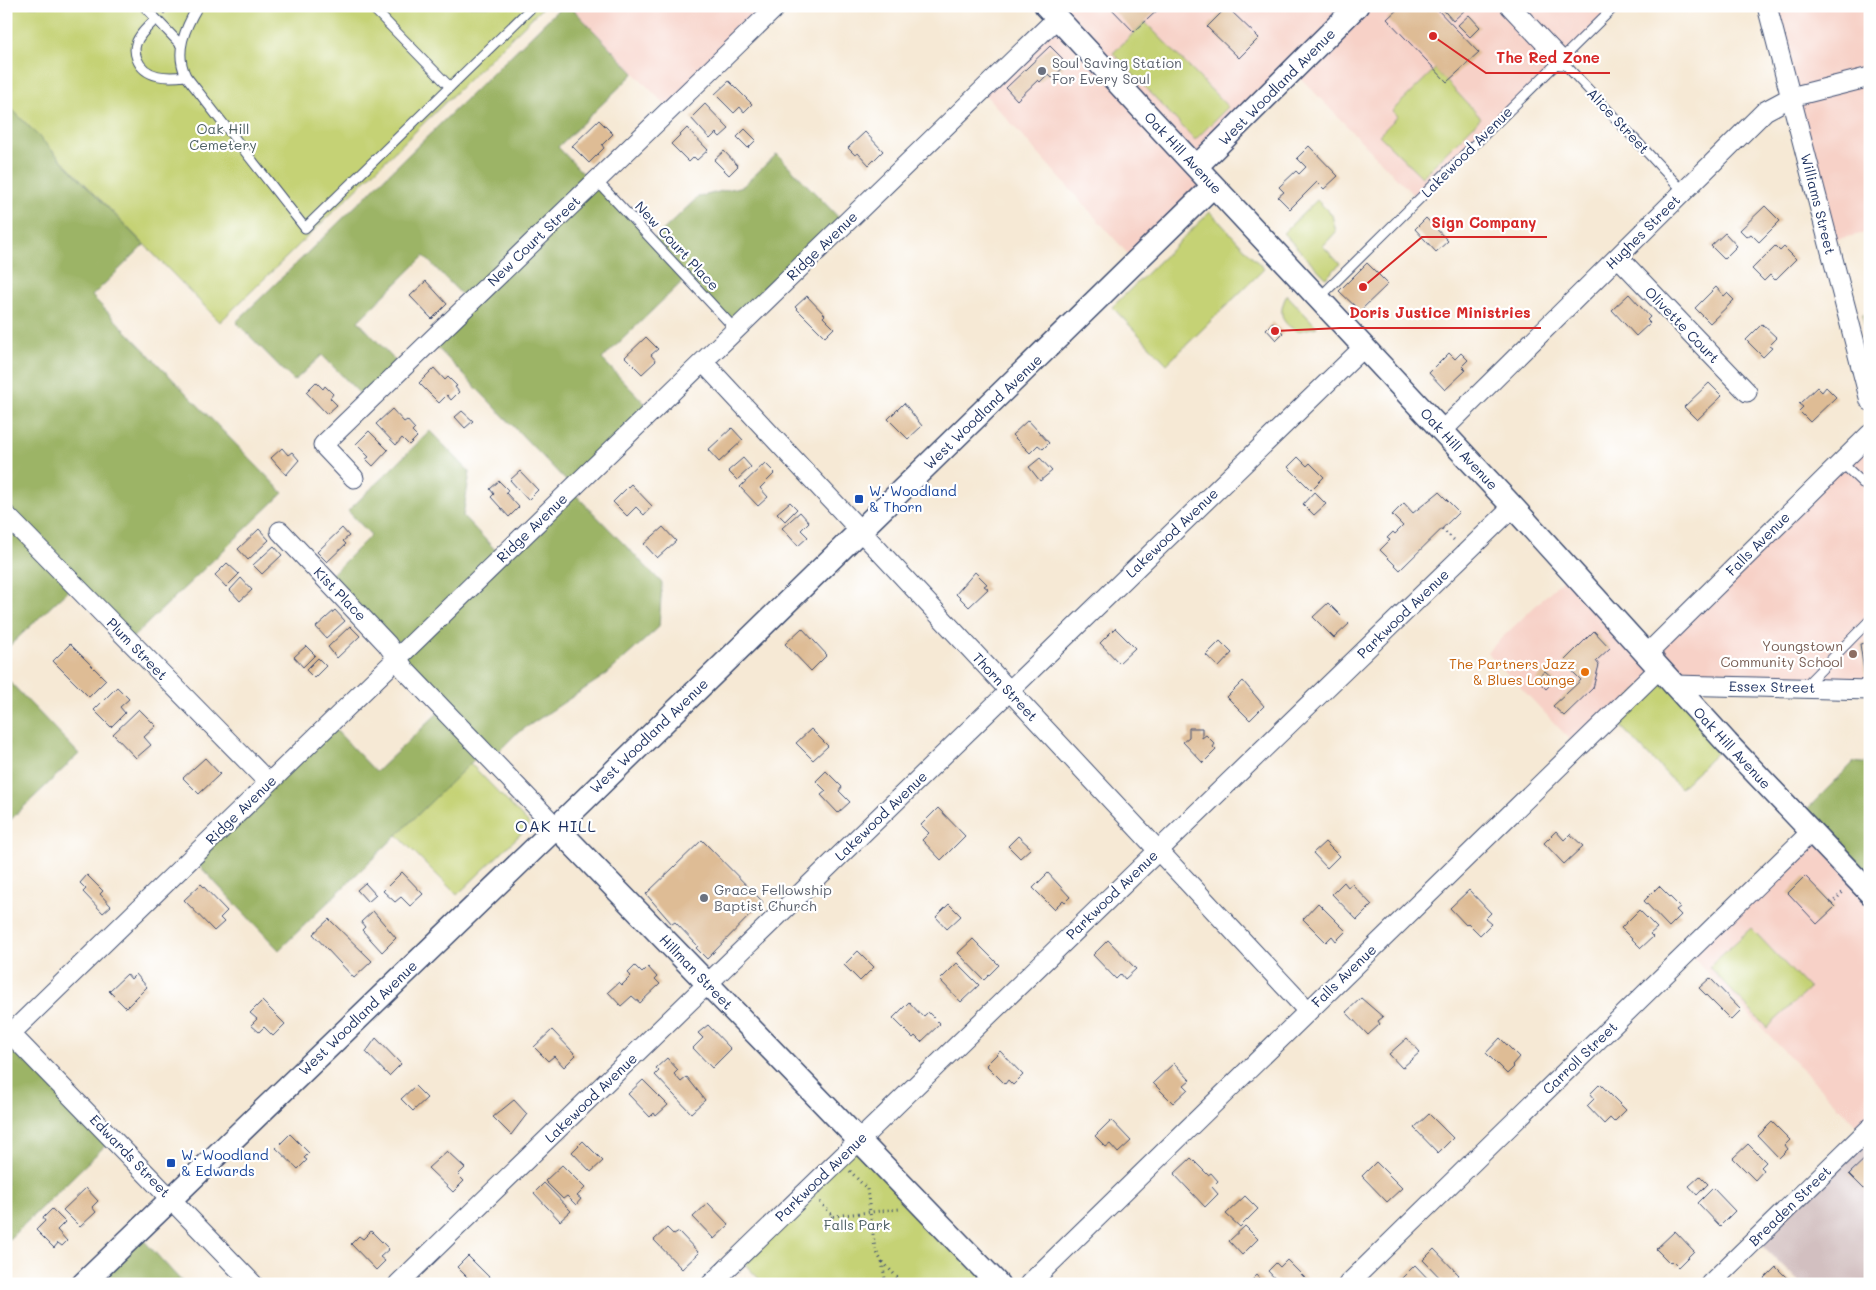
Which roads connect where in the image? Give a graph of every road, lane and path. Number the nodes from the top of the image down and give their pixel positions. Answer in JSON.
{"nodes":[{"id":1,"x":144,"y":6,"type":"edge"},
{"id":2,"x":198,"y":6,"type":"edge"},
{"id":3,"x":371,"y":6,"type":"edge"},
{"id":4,"x":533,"y":6,"type":"edge"},
{"id":5,"x":777,"y":6,"type":"edge"},
{"id":6,"x":1357,"y":6,"type":"edge"},
{"id":7,"x":1510,"y":6,"type":"edge"},
{"id":8,"x":1615,"y":6,"type":"edge"},
{"id":9,"x":1768,"y":6,"type":"edge"},
{"id":10,"x":1052,"y":12,"type":"edge"},
{"id":11,"x":156,"y":19,"type":"junction"},
{"id":12,"x":181,"y":45,"type":"junction"},
{"id":13,"x":1560,"y":60,"type":"junction"},
{"id":14,"x":186,"y":76,"type":"junction"},
{"id":15,"x":1870,"y":77,"type":"edge"},
{"id":16,"x":450,"y":87,"type":"junction"},
{"id":17,"x":1791,"y":97,"type":"junction"},
{"id":18,"x":1196,"y":167,"type":"junction"},
{"id":19,"x":597,"y":181,"type":"junction"},
{"id":20,"x":1213,"y":186,"type":"junction"},
{"id":21,"x":1684,"y":192,"type":"junction"},
{"id":22,"x":1618,"y":257,"type":"junction"},
{"id":23,"x":1319,"y":298,"type":"junction"},
{"id":24,"x":736,"y":330,"type":"junction"},
{"id":25,"x":1364,"y":347,"type":"junction"},
{"id":26,"x":702,"y":362,"type":"junction"},
{"id":27,"x":1747,"y":392,"type":"dead end"},
{"id":28,"x":1870,"y":402,"type":"edge"},
{"id":29,"x":1442,"y":431,"type":"junction"},
{"id":30,"x":1870,"y":434,"type":"edge"},
{"id":31,"x":1841,"y":462,"type":"junction"},
{"id":32,"x":354,"y":478,"type":"dead end"},
{"id":33,"x":1870,"y":490,"type":"edge"},
{"id":34,"x":1513,"y":507,"type":"junction"},
{"id":35,"x":6,"y":515,"type":"edge"},
{"id":36,"x":1442,"y":529,"type":"dead end"},
{"id":37,"x":280,"y":531,"type":"dead end"},
{"id":38,"x":860,"y":531,"type":"junction"},
{"id":39,"x":1454,"y":540,"type":"dead end"},
{"id":40,"x":1870,"y":620,"type":"edge"},
{"id":41,"x":398,"y":658,"type":"junction"},
{"id":42,"x":1660,"y":670,"type":"junction"},
{"id":43,"x":1803,"y":688,"type":"junction"},
{"id":44,"x":1870,"y":690,"type":"edge"},
{"id":45,"x":1010,"y":691,"type":"junction"},
{"id":46,"x":269,"y":783,"type":"junction"},
{"id":47,"x":556,"y":827,"type":"junction"},
{"id":48,"x":1812,"y":832,"type":"junction"},
{"id":49,"x":1158,"y":850,"type":"junction"},
{"id":50,"x":1844,"y":891,"type":"dead end"},
{"id":51,"x":1870,"y":893,"type":"edge"},
{"id":52,"x":1831,"y":904,"type":"dead end"},
{"id":53,"x":708,"y":984,"type":"junction"},
{"id":54,"x":1308,"y":1011,"type":"junction"},
{"id":55,"x":8,"y":1033,"type":"edge"},
{"id":56,"x":1870,"y":1128,"type":"edge"},
{"id":57,"x":859,"y":1140,"type":"junction"},
{"id":58,"x":850,"y":1171,"type":"dead end"},
{"id":59,"x":871,"y":1185,"type":"dead end"},
{"id":60,"x":866,"y":1189,"type":"junction"},
{"id":61,"x":172,"y":1198,"type":"junction"},
{"id":62,"x":819,"y":1202,"type":"dead end"},
{"id":63,"x":902,"y":1209,"type":"dead end"},
{"id":64,"x":870,"y":1212,"type":"junction"},
{"id":65,"x":833,"y":1216,"type":"junction"},
{"id":66,"x":827,"y":1221,"type":"dead end"},
{"id":67,"x":882,"y":1262,"type":"junction"},
{"id":68,"x":83,"y":1284,"type":"edge"},
{"id":69,"x":253,"y":1284,"type":"edge"},
{"id":70,"x":398,"y":1284,"type":"edge"},
{"id":71,"x":711,"y":1284,"type":"edge"},
{"id":72,"x":886,"y":1284,"type":"edge"},
{"id":73,"x":903,"y":1284,"type":"edge"},
{"id":74,"x":998,"y":1284,"type":"edge"},
{"id":75,"x":1029,"y":1284,"type":"edge"},
{"id":76,"x":1348,"y":1284,"type":"edge"},
{"id":77,"x":1710,"y":1284,"type":"edge"}],
"edges":[{"from":1,"to":11,"type":"lane"},
{"from":2,"to":12,"type":"lane"},
{"from":3,"to":16,"type":"lane"},
{"from":4,"to":16,"type":"lane"},
{"from":5,"to":19,"type":"street","name":"New Court Street"},
{"from":6,"to":18,"type":"street","name":"West Woodland Avenue"},
{"from":7,"to":13,"type":"street","name":"Alice Street"},
{"from":8,"to":13,"type":"lane","name":"Lakewood Avenue"},
{"from":9,"to":17,"type":"street","name":"Williams Street"},
{"from":10,"to":18,"type":"street","name":"Oak Hill Avenue"},
{"from":10,"to":24,"type":"street","name":"Ridge Avenue"},
{"from":11,"to":12,"type":"lane"},
{"from":11,"to":14,"type":"lane"},
{"from":12,"to":14,"type":"lane"},
{"from":13,"to":21,"type":"lane","name":"Alice Street"},
{"from":13,"to":23,"type":"lane","name":"Lakewood Avenue"},
{"from":14,"to":16,"type":"lane"},
{"from":15,"to":17,"type":"street","name":"Hughes Street"},
{"from":17,"to":21,"type":"street","name":"Hughes Street"},
{"from":17,"to":28,"type":"street","name":"Williams Street"},
{"from":18,"to":20,"type":"street","name":"Oak Hill Avenue"},
{"from":19,"to":24,"type":"lane","name":"New Court Place"},
{"from":19,"to":32,"type":"street","name":"New Court Street"},
{"from":20,"to":23,"type":"street","name":"Oak Hill Avenue"},
{"from":20,"to":38,"type":"street","name":"West Woodland Avenue"},
{"from":21,"to":22,"type":"street","name":"Hughes Street"},
{"from":22,"to":27,"type":"street","name":"Olivette Court"},
{"from":22,"to":29,"type":"street","name":"Hughes Street"},
{"from":23,"to":25,"type":"street","name":"Oak Hill Avenue"},
{"from":24,"to":26,"type":"street","name":"Ridge Avenue"},
{"from":25,"to":29,"type":"street","name":"Oak Hill Avenue"},
{"from":25,"to":45,"type":"street","name":"Lakewood Avenue"},
{"from":26,"to":38,"type":"street","name":"Thorn Street"},
{"from":26,"to":41,"type":"street","name":"Ridge Avenue"},
{"from":29,"to":34,"type":"street","name":"Oak Hill Avenue"},
{"from":30,"to":31,"type":"street","name":"Falls Avenue"},
{"from":31,"to":33,"type":"lane"},
{"from":31,"to":42,"type":"street","name":"Falls Avenue"},
{"from":34,"to":42,"type":"street","name":"Oak Hill Avenue"},
{"from":34,"to":49,"type":"street","name":"Parkwood Avenue"},
{"from":35,"to":46,"type":"street","name":"Plum Street"},
{"from":36,"to":39,"type":"path"},
{"from":37,"to":41,"type":"street","name":"Kist Place"},
{"from":38,"to":45,"type":"street","name":"Thorn Street"},
{"from":38,"to":47,"type":"street","name":"West Woodland Avenue"},
{"from":40,"to":43,"type":"lane"},
{"from":41,"to":46,"type":"street","name":"Ridge Avenue"},
{"from":41,"to":47,"type":"street","name":"Hillman Street"},
{"from":42,"to":43,"type":"street","name":"Essex Street"},
{"from":42,"to":48,"type":"street","name":"Oak Hill Avenue"},
{"from":42,"to":54,"type":"street","name":"Falls Avenue"},
{"from":43,"to":44,"type":"street","name":"Essex Street"},
{"from":45,"to":49,"type":"street","name":"Thorn Street"},
{"from":45,"to":53,"type":"street","name":"Lakewood Avenue"},
{"from":46,"to":55,"type":"street","name":"Ridge Avenue"},
{"from":47,"to":53,"type":"street","name":"Hillman Street"},
{"from":47,"to":61,"type":"street","name":"West Woodland Avenue"},
{"from":48,"to":51,"type":"street","name":"Oak Hill Avenue"},
{"from":48,"to":76,"type":"street","name":"Carroll Street"},
{"from":49,"to":54,"type":"street","name":"Thorn Street"},
{"from":49,"to":57,"type":"street","name":"Parkwood Avenue"},
{"from":50,"to":52,"type":"path"},
{"from":53,"to":57,"type":"street","name":"Hillman Street"},
{"from":53,"to":70,"type":"street","name":"Lakewood Avenue"},
{"from":54,"to":75,"type":"street","name":"Falls Avenue"},
{"from":55,"to":61,"type":"street","name":"Edwards Street"},
{"from":56,"to":77,"type":"street","name":"Breaden Street"},
{"from":57,"to":71,"type":"street","name":"Parkwood Avenue"},
{"from":57,"to":74,"type":"street","name":"Hillman Street"},
{"from":58,"to":60,"type":"path"},
{"from":59,"to":60,"type":"path"},
{"from":60,"to":64,"type":"path"},
{"from":61,"to":68,"type":"street","name":"West Woodland Avenue"},
{"from":61,"to":69,"type":"street","name":"Edwards Street"},
{"from":62,"to":65,"type":"path"},
{"from":63,"to":64,"type":"path"},
{"from":64,"to":65,"type":"path"},
{"from":64,"to":67,"type":"path"},
{"from":65,"to":66,"type":"path"},
{"from":67,"to":72,"type":"path"},
{"from":67,"to":73,"type":"path"}]}
